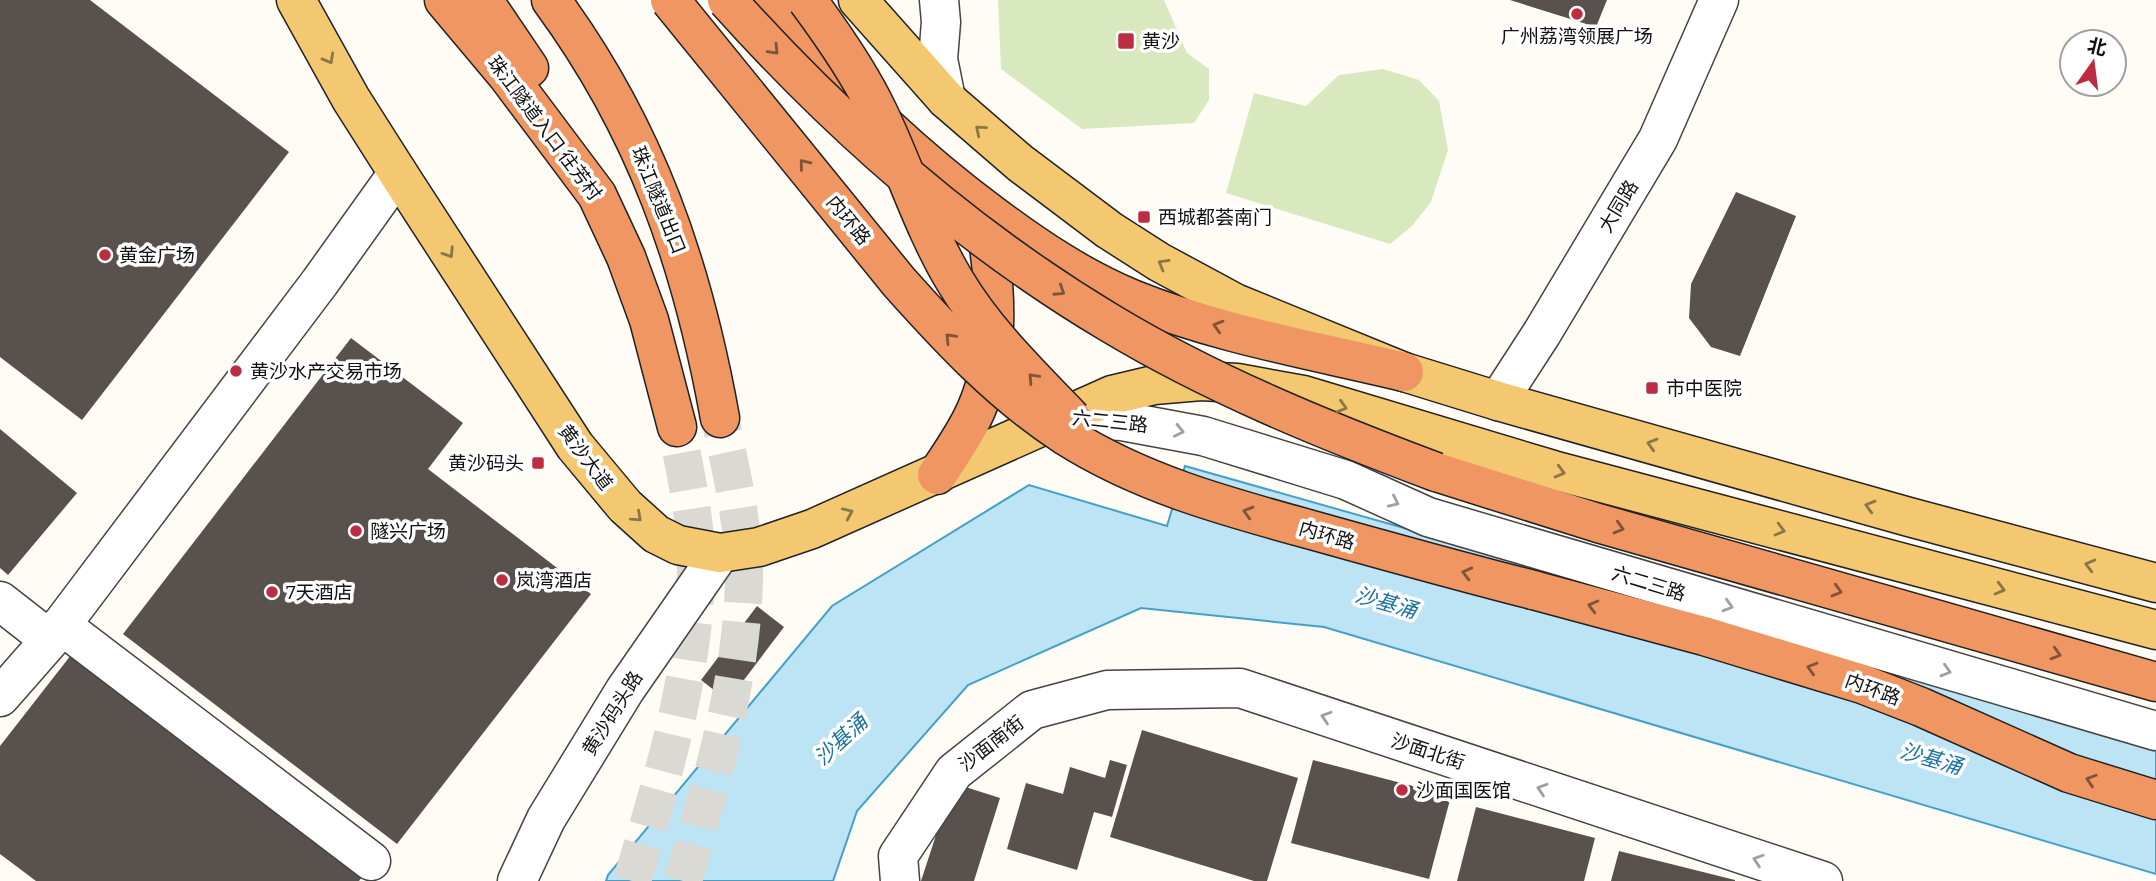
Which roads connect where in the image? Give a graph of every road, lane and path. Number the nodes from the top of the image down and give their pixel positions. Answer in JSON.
{"nodes":[{"id":1,"x":296,"y":0,"type":"edge"},
{"id":2,"x":444,"y":0,"type":"edge"},
{"id":3,"x":483,"y":0,"type":"edge"},
{"id":4,"x":551,"y":0,"type":"edge"},
{"id":5,"x":670,"y":0,"type":"edge"},
{"id":6,"x":727,"y":0,"type":"edge"},
{"id":7,"x":858,"y":0,"type":"edge"},
{"id":8,"x":939,"y":0,"type":"edge"},
{"id":9,"x":1719,"y":0,"type":"edge"},
{"id":10,"x":785,"y":9,"type":"edge"},
{"id":11,"x":946,"y":99,"type":"junction"},
{"id":12,"x":398,"y":173,"type":"junction"},
{"id":13,"x":597,"y":195,"type":"junction"},
{"id":14,"x":983,"y":208,"type":"junction"},
{"id":15,"x":1404,"y":372,"type":"junction"},
{"id":16,"x":1498,"y":401,"type":"junction"},
{"id":17,"x":720,"y":418,"type":"tunnel mouth"},
{"id":18,"x":1062,"y":418,"type":"junction"},
{"id":19,"x":677,"y":427,"type":"tunnel mouth"},
{"id":20,"x":1114,"y":463,"type":"junction"},
{"id":21,"x":937,"y":475,"type":"junction"},
{"id":22,"x":720,"y":553,"type":"junction"},
{"id":23,"x":2156,"y":583,"type":"edge"},
{"id":24,"x":0,"y":601,"type":"edge"},
{"id":25,"x":2156,"y":631,"type":"edge"},
{"id":26,"x":56,"y":633,"type":"junction"},
{"id":27,"x":2156,"y":682,"type":"edge"},
{"id":28,"x":1107,"y":691,"type":"joint"},
{"id":29,"x":0,"y":697,"type":"edge"},
{"id":30,"x":2156,"y":731,"type":"edge"},
{"id":31,"x":2156,"y":800,"type":"edge"},
{"id":32,"x":371,"y":860,"type":"dead end"},
{"id":33,"x":1811,"y":879,"type":"edge"},
{"id":34,"x":517,"y":881,"type":"edge"},
{"id":35,"x":900,"y":881,"type":"edge"}],
"edges":[{"from":1,"to":12,"type":"main road","name":"黄沙大道","one_way":true},
{"from":2,"to":13,"type":"highway","name":"珠江隧道入口 往芳村"},
{"from":3,"to":13,"type":"highway"},
{"from":4,"to":17,"type":"highway","name":"珠江隧道出口"},
{"from":20,"to":5,"type":"highway","name":"内环路","one_way":true,"bridge":true},
{"from":6,"to":27,"type":"highway","one_way":true,"bridge":true},
{"from":7,"to":11,"type":"main road"},
{"from":8,"to":11,"type":"street"},
{"from":9,"to":16,"type":"street","name":"大同路"},
{"from":10,"to":14,"type":"highway"},
{"from":20,"to":10,"type":"highway","one_way":true,"bridge":true},
{"from":15,"to":11,"type":"main road","one_way":true},
{"from":12,"to":22,"type":"main road","name":"黄沙大道","one_way":true},
{"from":12,"to":26,"type":"street"},
{"from":13,"to":19,"type":"highway","name":"珠江隧道入口 往芳村"},
{"from":15,"to":14,"type":"highway","one_way":true},
{"from":14,"to":21,"type":"highway"},
{"from":15,"to":16,"type":"main road"},
{"from":23,"to":16,"type":"main road","one_way":true},
{"from":18,"to":21,"type":"main road","name":"黄沙大道"},
{"from":18,"to":25,"type":"main road","name":"六二三路","one_way":true},
{"from":18,"to":30,"type":"street","name":"六二三路","one_way":true},
{"from":31,"to":20,"type":"highway","name":"内环路","one_way":true,"bridge":true},
{"from":22,"to":21,"type":"main road","name":"黄沙大道","one_way":true},
{"from":22,"to":34,"type":"street","name":"黄沙码头路"},
{"from":24,"to":26,"type":"street"},
{"from":26,"to":29,"type":"street"},
{"from":26,"to":32,"type":"street"},
{"from":33,"to":28,"type":"street","name":"沙面北街","one_way":true},
{"from":28,"to":35,"type":"street","name":"沙面南街"}]}
